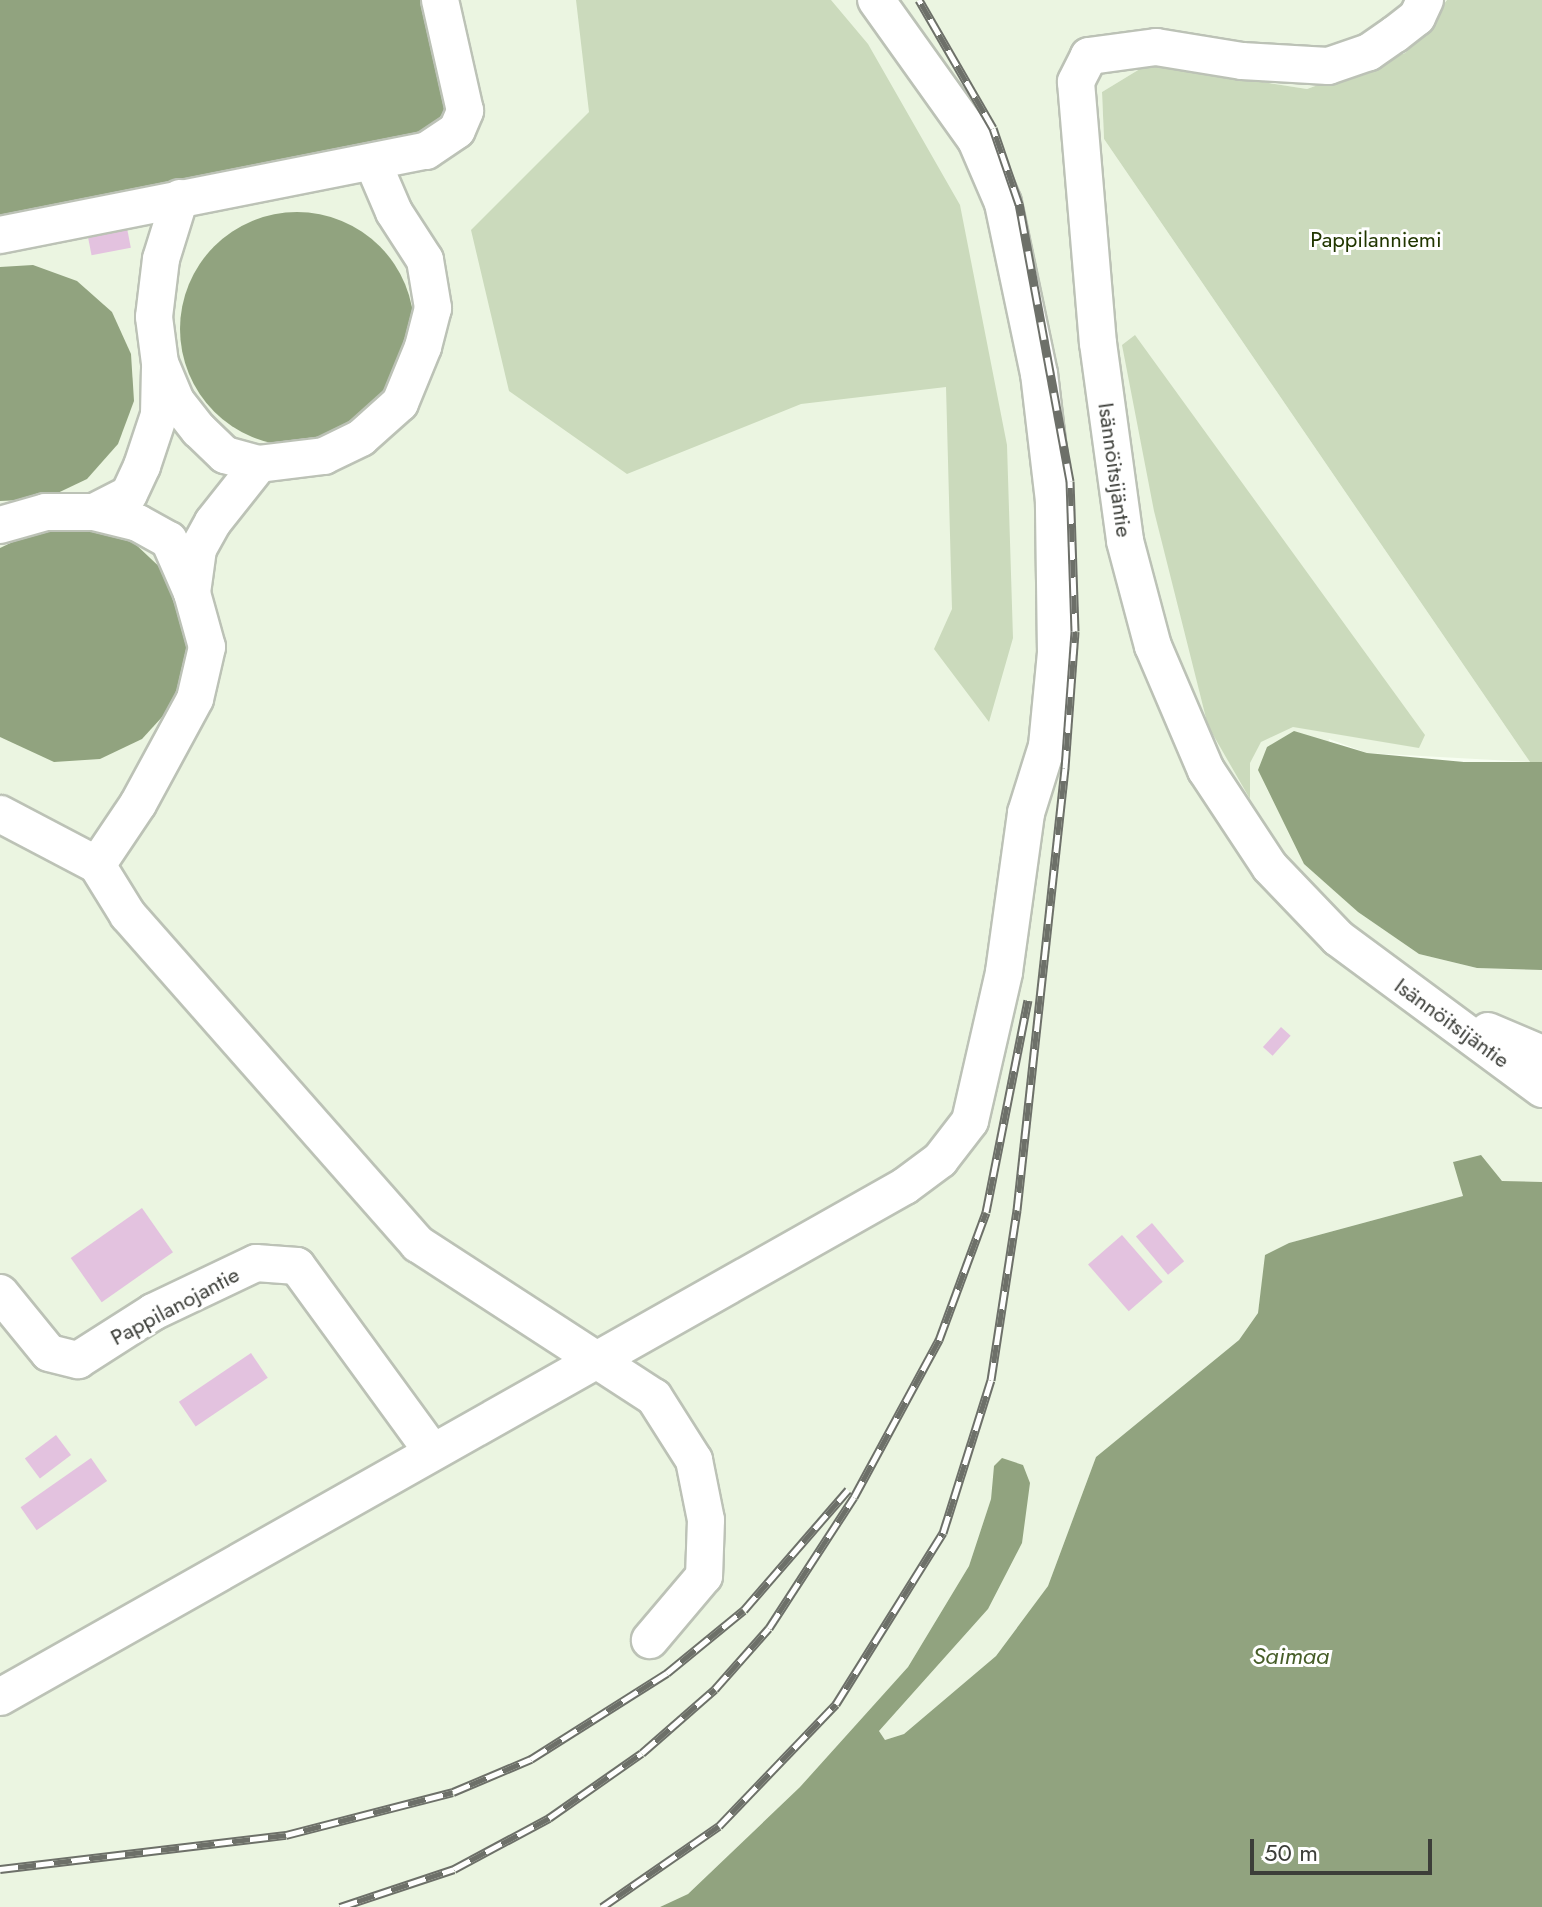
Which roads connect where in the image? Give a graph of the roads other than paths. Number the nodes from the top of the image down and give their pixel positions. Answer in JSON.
{"nodes":[{"id":1,"x":440,"y":0,"type":"edge"},
{"id":2,"x":876,"y":0,"type":"edge"},
{"id":3,"x":1425,"y":0,"type":"edge"},
{"id":4,"x":373,"y":163,"type":"junction"},
{"id":5,"x":180,"y":198,"type":"junction"},
{"id":6,"x":0,"y":235,"type":"edge"},
{"id":7,"x":160,"y":363,"type":"junction"},
{"id":8,"x":259,"y":464,"type":"junction"},
{"id":9,"x":94,"y":512,"type":"junction"},
{"id":10,"x":0,"y":525,"type":"edge"},
{"id":11,"x":192,"y":593,"type":"junction"},
{"id":12,"x":0,"y":814,"type":"edge"},
{"id":13,"x":97,"y":865,"type":"junction"},
{"id":14,"x":1420,"y":1002,"type":"junction"},
{"id":15,"x":1542,"y":1054,"type":"edge"},
{"id":16,"x":1542,"y":1089,"type":"edge"},
{"id":17,"x":0,"y":1293,"type":"edge"},
{"id":18,"x":592,"y":1359,"type":"junction"},
{"id":19,"x":432,"y":1451,"type":"junction"},
{"id":20,"x":650,"y":1640,"type":"dead end"},
{"id":21,"x":0,"y":1697,"type":"edge"}],
"edges":[{"from":1,"to":4,"type":"street"},
{"from":2,"to":18,"type":"street"},
{"from":3,"to":14,"type":"street","name":"Isännöitsijäntie"},
{"from":4,"to":5,"type":"street"},
{"from":4,"to":8,"type":"street"},
{"from":5,"to":6,"type":"street"},
{"from":5,"to":7,"type":"street"},
{"from":7,"to":8,"type":"street"},
{"from":7,"to":9,"type":"street"},
{"from":8,"to":11,"type":"street"},
{"from":9,"to":10,"type":"street"},
{"from":9,"to":11,"type":"street"},
{"from":11,"to":13,"type":"street"},
{"from":12,"to":13,"type":"street"},
{"from":13,"to":18,"type":"street"},
{"from":14,"to":15,"type":"street"},
{"from":14,"to":16,"type":"street","name":"Isännöitsijäntie"},
{"from":17,"to":19,"type":"street","name":"Pappilanojantie"},
{"from":18,"to":19,"type":"street"},
{"from":18,"to":20,"type":"street"},
{"from":19,"to":21,"type":"street"}]}
